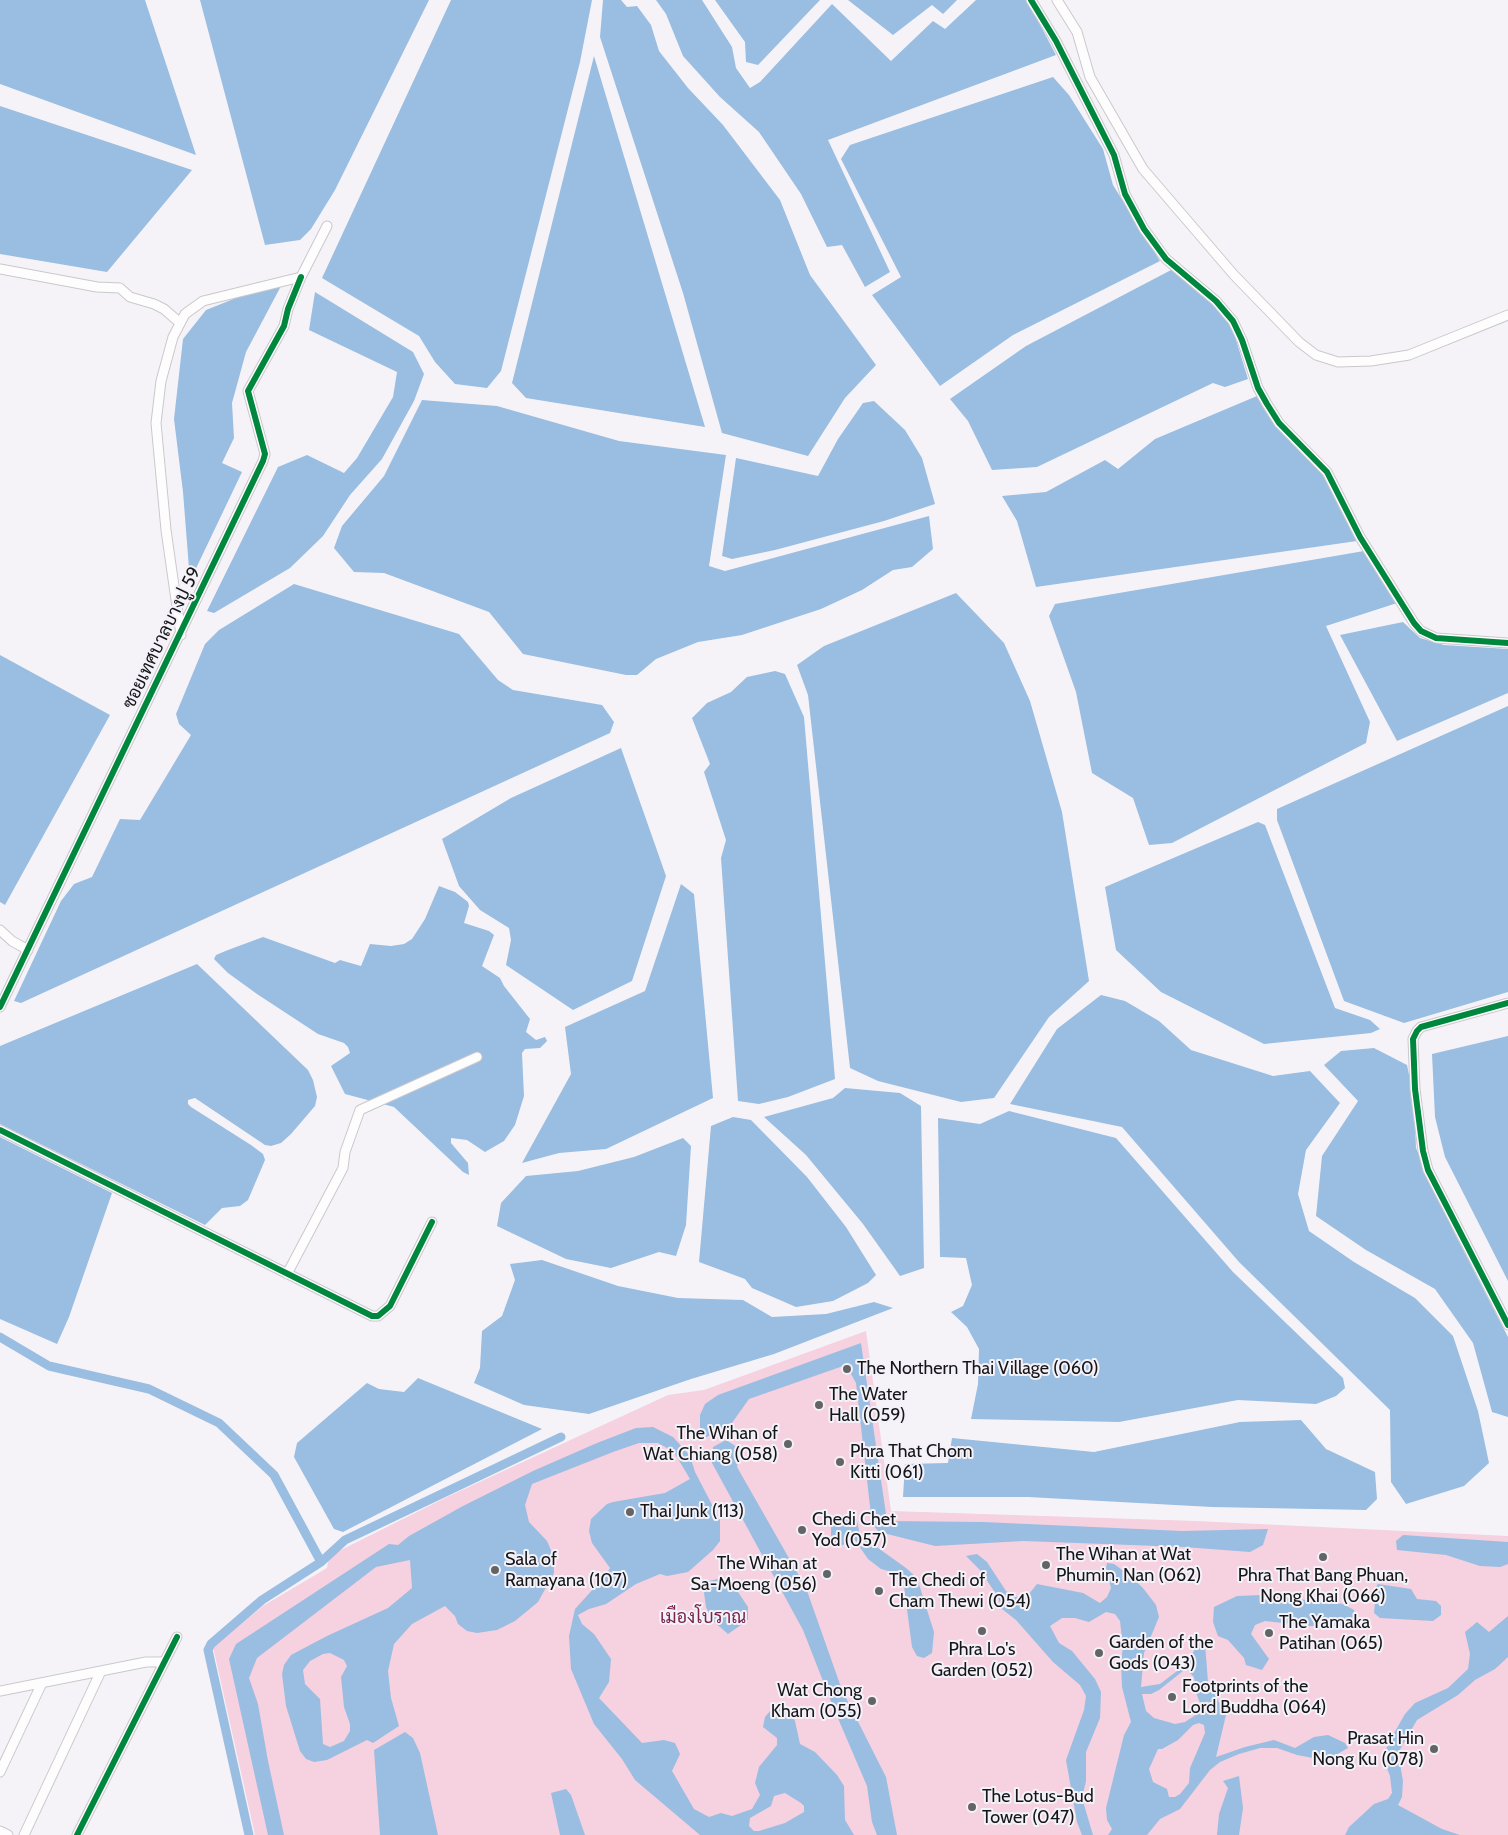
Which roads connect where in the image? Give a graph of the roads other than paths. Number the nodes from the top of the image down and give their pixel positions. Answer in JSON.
{"nodes":[{"id":1,"x":1031,"y":0,"type":"edge"},
{"id":2,"x":1057,"y":0,"type":"edge"},
{"id":3,"x":327,"y":226,"type":"dead end"},
{"id":4,"x":0,"y":269,"type":"edge"},
{"id":5,"x":301,"y":277,"type":"junction"},
{"id":6,"x":1508,"y":315,"type":"edge"},
{"id":7,"x":179,"y":322,"type":"junction"},
{"id":8,"x":181,"y":635,"type":"junction"},
{"id":9,"x":1508,"y":643,"type":"edge"},
{"id":10,"x":0,"y":930,"type":"edge"},
{"id":11,"x":28,"y":950,"type":"junction"},
{"id":12,"x":1508,"y":1003,"type":"edge"},
{"id":13,"x":0,"y":1007,"type":"edge"},
{"id":14,"x":477,"y":1057,"type":"dead end"},
{"id":15,"x":0,"y":1130,"type":"edge"},
{"id":16,"x":432,"y":1222,"type":"dead end"},
{"id":17,"x":287,"y":1274,"type":"junction"},
{"id":18,"x":1508,"y":1325,"type":"edge"},
{"id":19,"x":177,"y":1637,"type":"dead end"},
{"id":20,"x":162,"y":1662,"type":"junction"},
{"id":21,"x":101,"y":1671,"type":"junction"},
{"id":22,"x":42,"y":1683,"type":"junction"},
{"id":23,"x":0,"y":1691,"type":"edge"},
{"id":24,"x":0,"y":1772,"type":"edge"},
{"id":25,"x":0,"y":1831,"type":"edge"},
{"id":26,"x":8,"y":1835,"type":"edge"},
{"id":27,"x":24,"y":1835,"type":"edge"},
{"id":28,"x":77,"y":1835,"type":"edge"}],
"edges":[{"from":1,"to":9,"type":"street"},
{"from":2,"to":6,"type":"street"},
{"from":3,"to":5,"type":"street","name":"ซอยเทศบาลบางปู 59"},
{"from":4,"to":7,"type":"street"},
{"from":5,"to":7,"type":"street"},
{"from":5,"to":8,"type":"street","name":"ซอยเทศบาลบางปู 59"},
{"from":7,"to":8,"type":"street"},
{"from":8,"to":11,"type":"street","name":"ซอยเทศบาลบางปู 59"},
{"from":10,"to":11,"type":"street"},
{"from":11,"to":13,"type":"street","name":"ซอยเทศบาลบางปู 59"},
{"from":12,"to":18,"type":"street"},
{"from":14,"to":17,"type":"street"},
{"from":15,"to":17,"type":"street"},
{"from":16,"to":17,"type":"street"},
{"from":19,"to":20,"type":"street"},
{"from":20,"to":21,"type":"street"},
{"from":20,"to":28,"type":"street"},
{"from":21,"to":22,"type":"street"},
{"from":21,"to":27,"type":"street"},
{"from":22,"to":23,"type":"street"},
{"from":22,"to":24,"type":"street"},
{"from":25,"to":26,"type":"street"}]}
